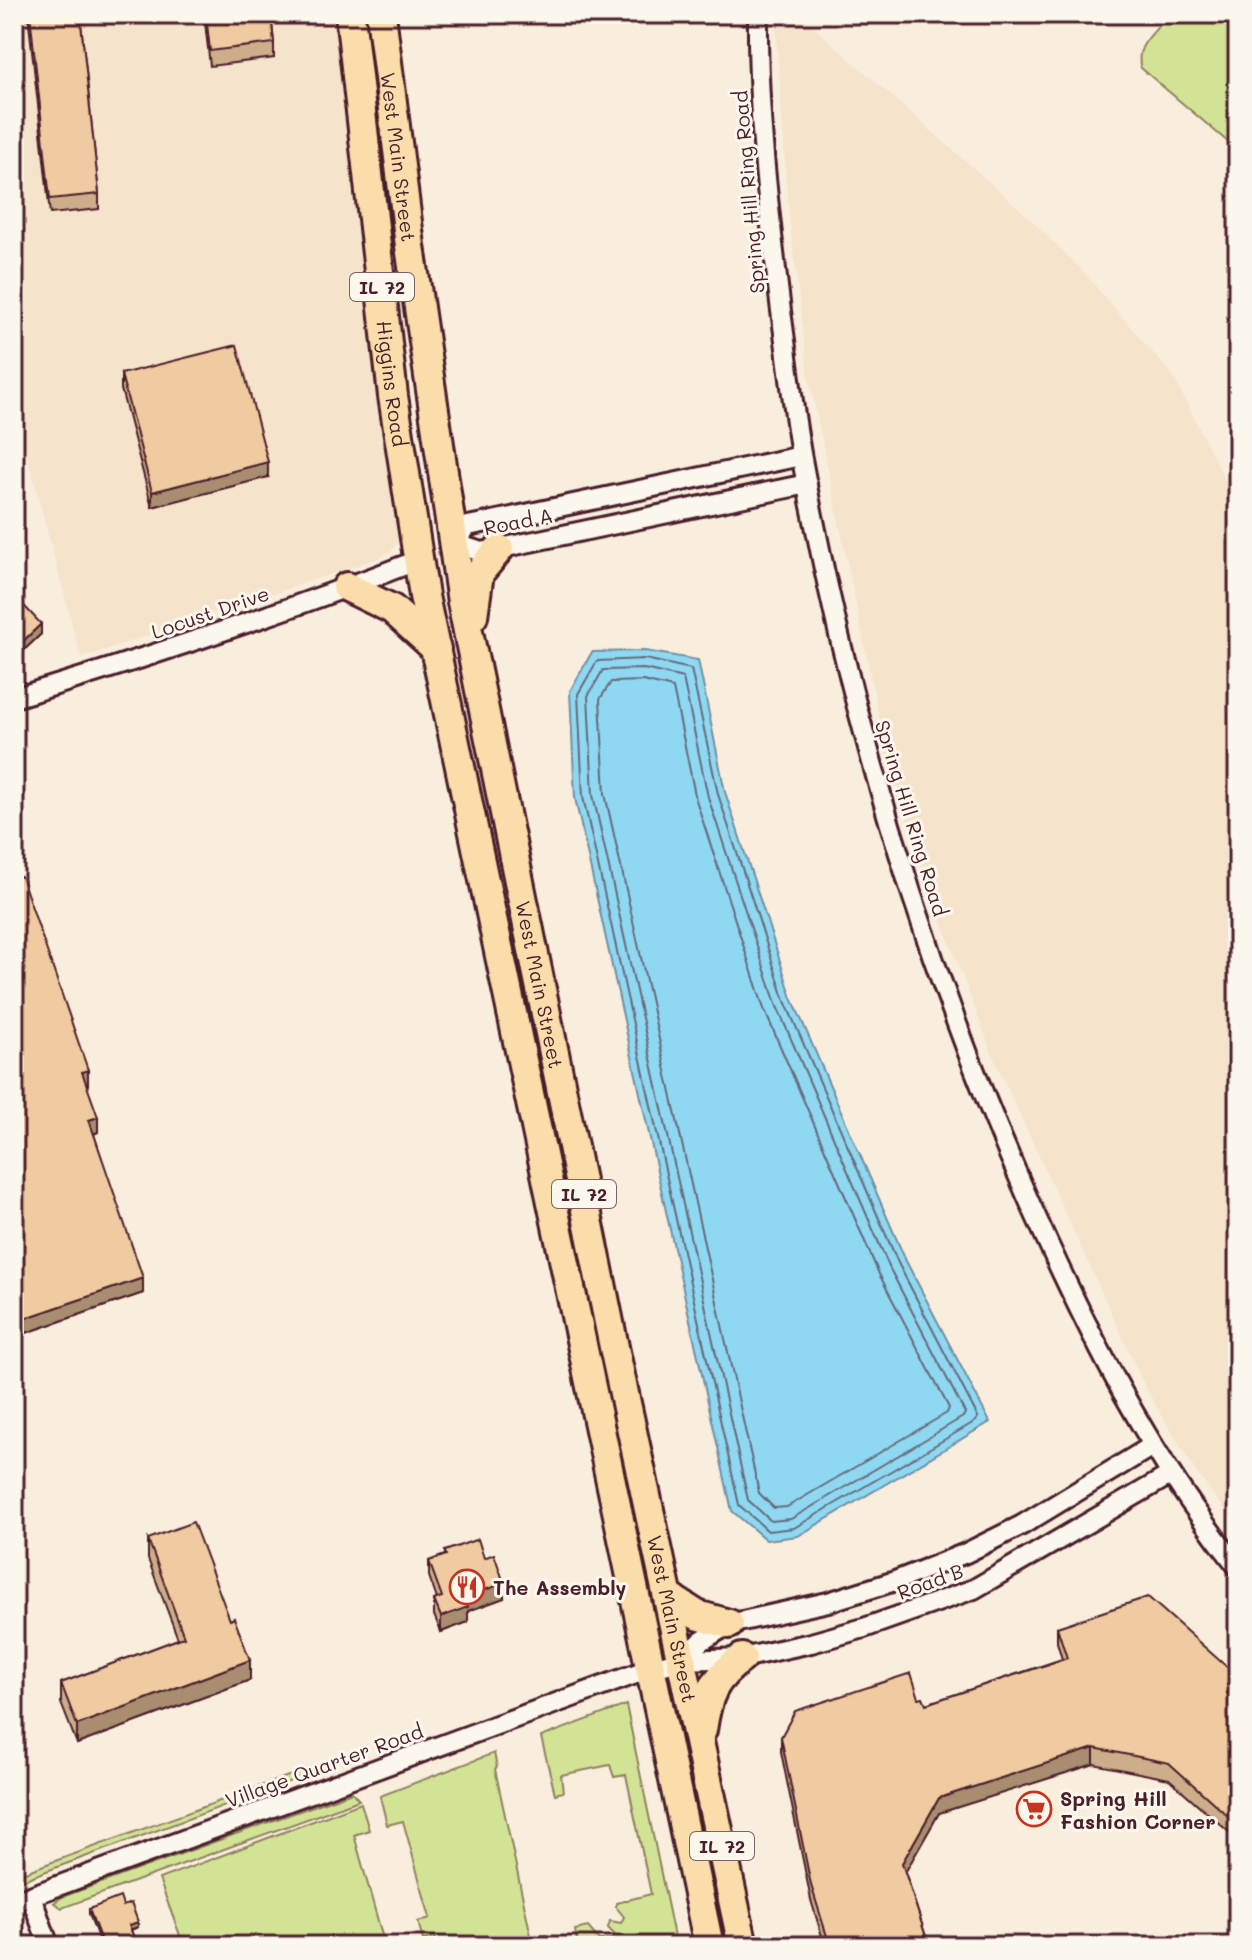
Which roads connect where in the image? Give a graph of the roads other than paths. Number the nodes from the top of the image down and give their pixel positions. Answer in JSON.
{"nodes":[{"id":1,"x":350,"y":14,"type":"edge"},
{"id":2,"x":381,"y":14,"type":"edge"},
{"id":3,"x":758,"y":14,"type":"edge"},
{"id":4,"x":801,"y":456,"type":"junction"},
{"id":5,"x":807,"y":484,"type":"junction"},
{"id":6,"x":453,"y":543,"type":"junction"},
{"id":7,"x":499,"y":549,"type":"junction"},
{"id":8,"x":418,"y":560,"type":"junction"},
{"id":9,"x":347,"y":587,"type":"junction"},
{"id":10,"x":469,"y":641,"type":"junction"},
{"id":11,"x":436,"y":649,"type":"junction"},
{"id":12,"x":14,"y":698,"type":"edge"},
{"id":13,"x":1152,"y":1446,"type":"junction"},
{"id":14,"x":1170,"y":1475,"type":"junction"},
{"id":15,"x":1238,"y":1567,"type":"edge"},
{"id":16,"x":669,"y":1597,"type":"junction"},
{"id":17,"x":729,"y":1624,"type":"junction"},
{"id":18,"x":742,"y":1658,"type":"junction"},
{"id":19,"x":682,"y":1660,"type":"junction"},
{"id":20,"x":649,"y":1669,"type":"junction"},
{"id":21,"x":700,"y":1747,"type":"junction"},
{"id":22,"x":22,"y":1899,"type":"edge"},
{"id":23,"x":49,"y":1946,"type":"edge"},
{"id":24,"x":709,"y":1946,"type":"edge"},
{"id":25,"x":743,"y":1946,"type":"edge"}],
"edges":[{"from":1,"to":8,"type":"main road","name":"Higgins Road","number":"IL 72"},
{"from":2,"to":6,"type":"main road","name":"West Main Street","number":"IL 72"},
{"from":3,"to":4,"type":"street","name":"Spring Hill Ring Road"},
{"from":4,"to":5,"type":"street","name":"Spring Hill Ring Road"},
{"from":4,"to":6,"type":"street","name":"Road A"},
{"from":5,"to":7,"type":"street","name":"Road A"},
{"from":5,"to":13,"type":"street","name":"Spring Hill Ring Road"},
{"from":6,"to":7,"type":"street","name":"Road A"},
{"from":6,"to":8,"type":"main road"},
{"from":6,"to":10,"type":"main road","name":"West Main Street","number":"IL 72"},
{"from":7,"to":10,"type":"main road"},
{"from":8,"to":9,"type":"street","name":"Locust Drive"},
{"from":8,"to":11,"type":"main road","name":"West Main Street","number":"IL 72"},
{"from":9,"to":11,"type":"main road"},
{"from":9,"to":12,"type":"street","name":"Locust Drive"},
{"from":10,"to":16,"type":"main road","name":"West Main Street","number":"IL 72"},
{"from":11,"to":20,"type":"main road","name":"West Main Street","number":"IL 72"},
{"from":13,"to":14,"type":"street","name":"Spring Hill Ring Road"},
{"from":13,"to":17,"type":"street","name":"Road B"},
{"from":14,"to":15,"type":"street","name":"Spring Hill Ring Road"},
{"from":14,"to":18,"type":"street","name":"Road B"},
{"from":16,"to":17,"type":"main road"},
{"from":16,"to":19,"type":"main road","name":"West Main Street","number":"IL 72"},
{"from":17,"to":19,"type":"street","name":"Road B"},
{"from":18,"to":19,"type":"street","name":"Road B"},
{"from":18,"to":21,"type":"main road"},
{"from":19,"to":20,"type":"street","name":"Road B"},
{"from":19,"to":21,"type":"main road","name":"West Main Street","number":"IL 72"},
{"from":20,"to":22,"type":"street","name":"Village Quarter Road"},
{"from":20,"to":24,"type":"main road","name":"West Main Street","number":"IL 72"},
{"from":21,"to":25,"type":"main road","name":"West Main Street","number":"IL 72"},
{"from":22,"to":23,"type":"street"}]}
